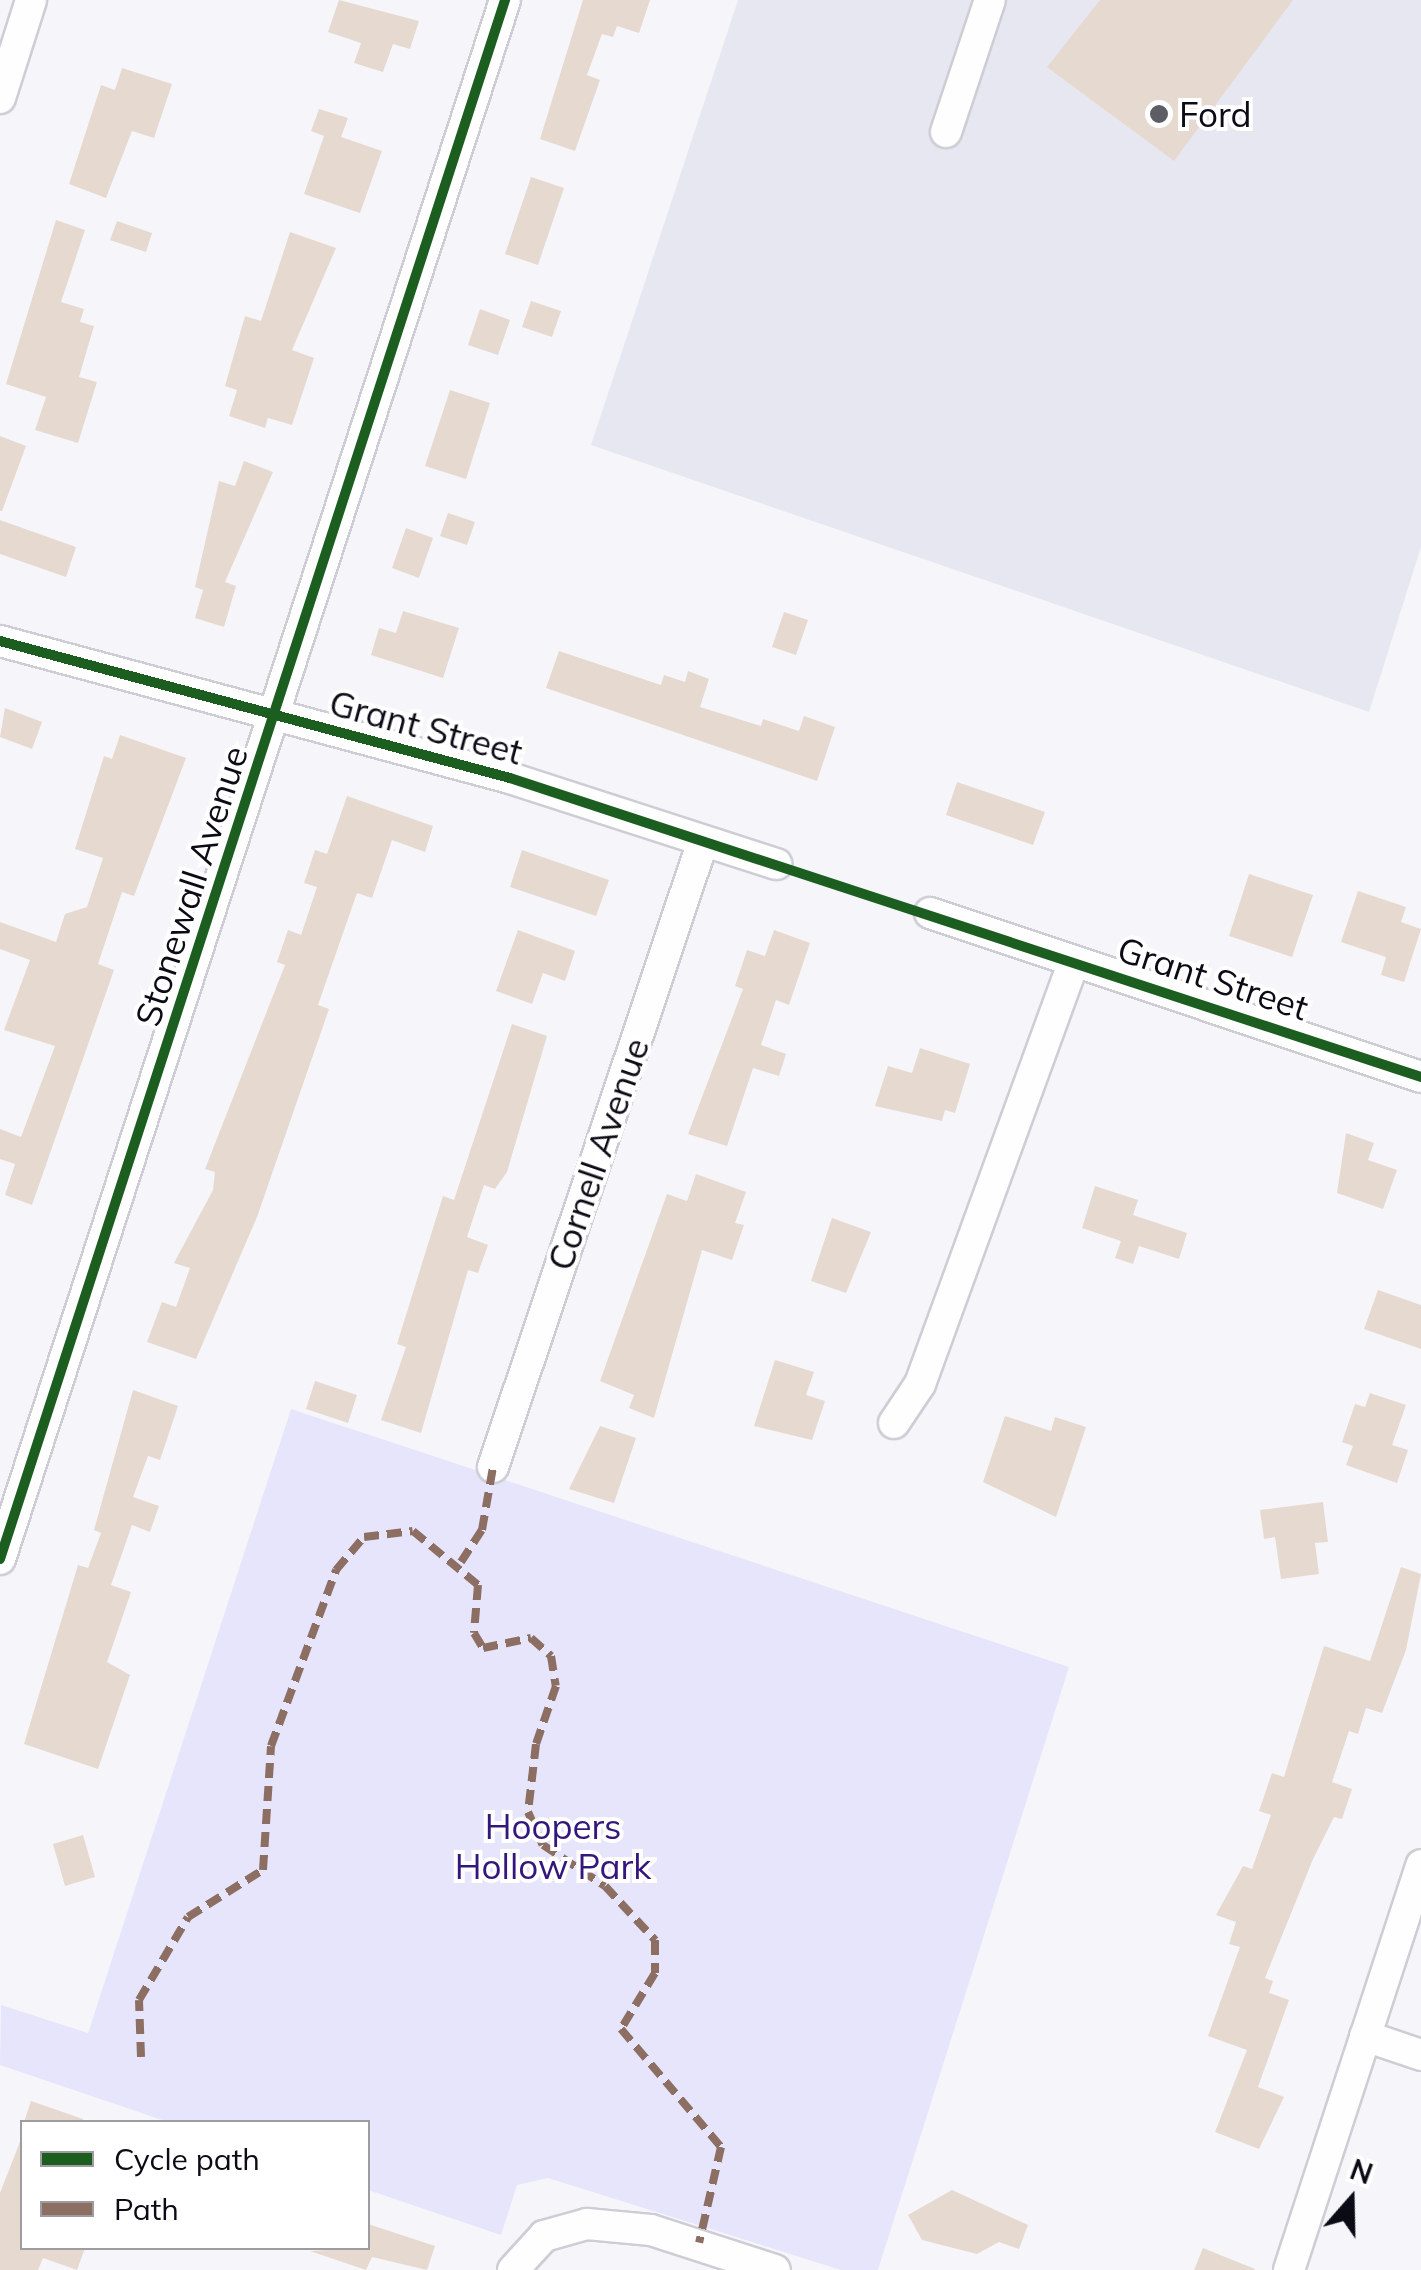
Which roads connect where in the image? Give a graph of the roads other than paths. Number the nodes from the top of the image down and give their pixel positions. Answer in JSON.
{"nodes":[{"id":1,"x":31,"y":0,"type":"edge"},
{"id":2,"x":505,"y":0,"type":"edge"},
{"id":3,"x":990,"y":0,"type":"edge"},
{"id":4,"x":0,"y":98,"type":"edge"},
{"id":5,"x":946,"y":132,"type":"dead end"},
{"id":6,"x":0,"y":641,"type":"edge"},
{"id":7,"x":275,"y":715,"type":"junction"},
{"id":8,"x":703,"y":841,"type":"junction"},
{"id":9,"x":776,"y":864,"type":"dead end"},
{"id":10,"x":930,"y":914,"type":"dead end"},
{"id":11,"x":1074,"y":961,"type":"junction"},
{"id":12,"x":1421,"y":1077,"type":"edge"},
{"id":13,"x":894,"y":1424,"type":"dead end"},
{"id":14,"x":493,"y":1467,"type":"dead end"},
{"id":15,"x":0,"y":1559,"type":"edge"},
{"id":16,"x":1421,"y":1866,"type":"edge"},
{"id":17,"x":1365,"y":2036,"type":"junction"},
{"id":18,"x":1421,"y":2055,"type":"edge"},
{"id":19,"x":512,"y":2270,"type":"edge"},
{"id":20,"x":775,"y":2270,"type":"edge"},
{"id":21,"x":1289,"y":2270,"type":"edge"}],
"edges":[{"from":1,"to":4,"type":"street"},
{"from":2,"to":7,"type":"street","name":"Stonewall Avenue"},
{"from":3,"to":5,"type":"street"},
{"from":6,"to":7,"type":"street","name":"Grant Street"},
{"from":7,"to":8,"type":"street","name":"Grant Street"},
{"from":7,"to":15,"type":"street","name":"Stonewall Avenue"},
{"from":8,"to":9,"type":"street","name":"Grant Street"},
{"from":8,"to":14,"type":"street","name":"Cornell Avenue"},
{"from":10,"to":11,"type":"street","name":"Grant Street"},
{"from":11,"to":12,"type":"street","name":"Grant Street"},
{"from":11,"to":13,"type":"street"},
{"from":16,"to":17,"type":"street"},
{"from":17,"to":18,"type":"street"},
{"from":17,"to":21,"type":"street"},
{"from":19,"to":20,"type":"street"}]}
